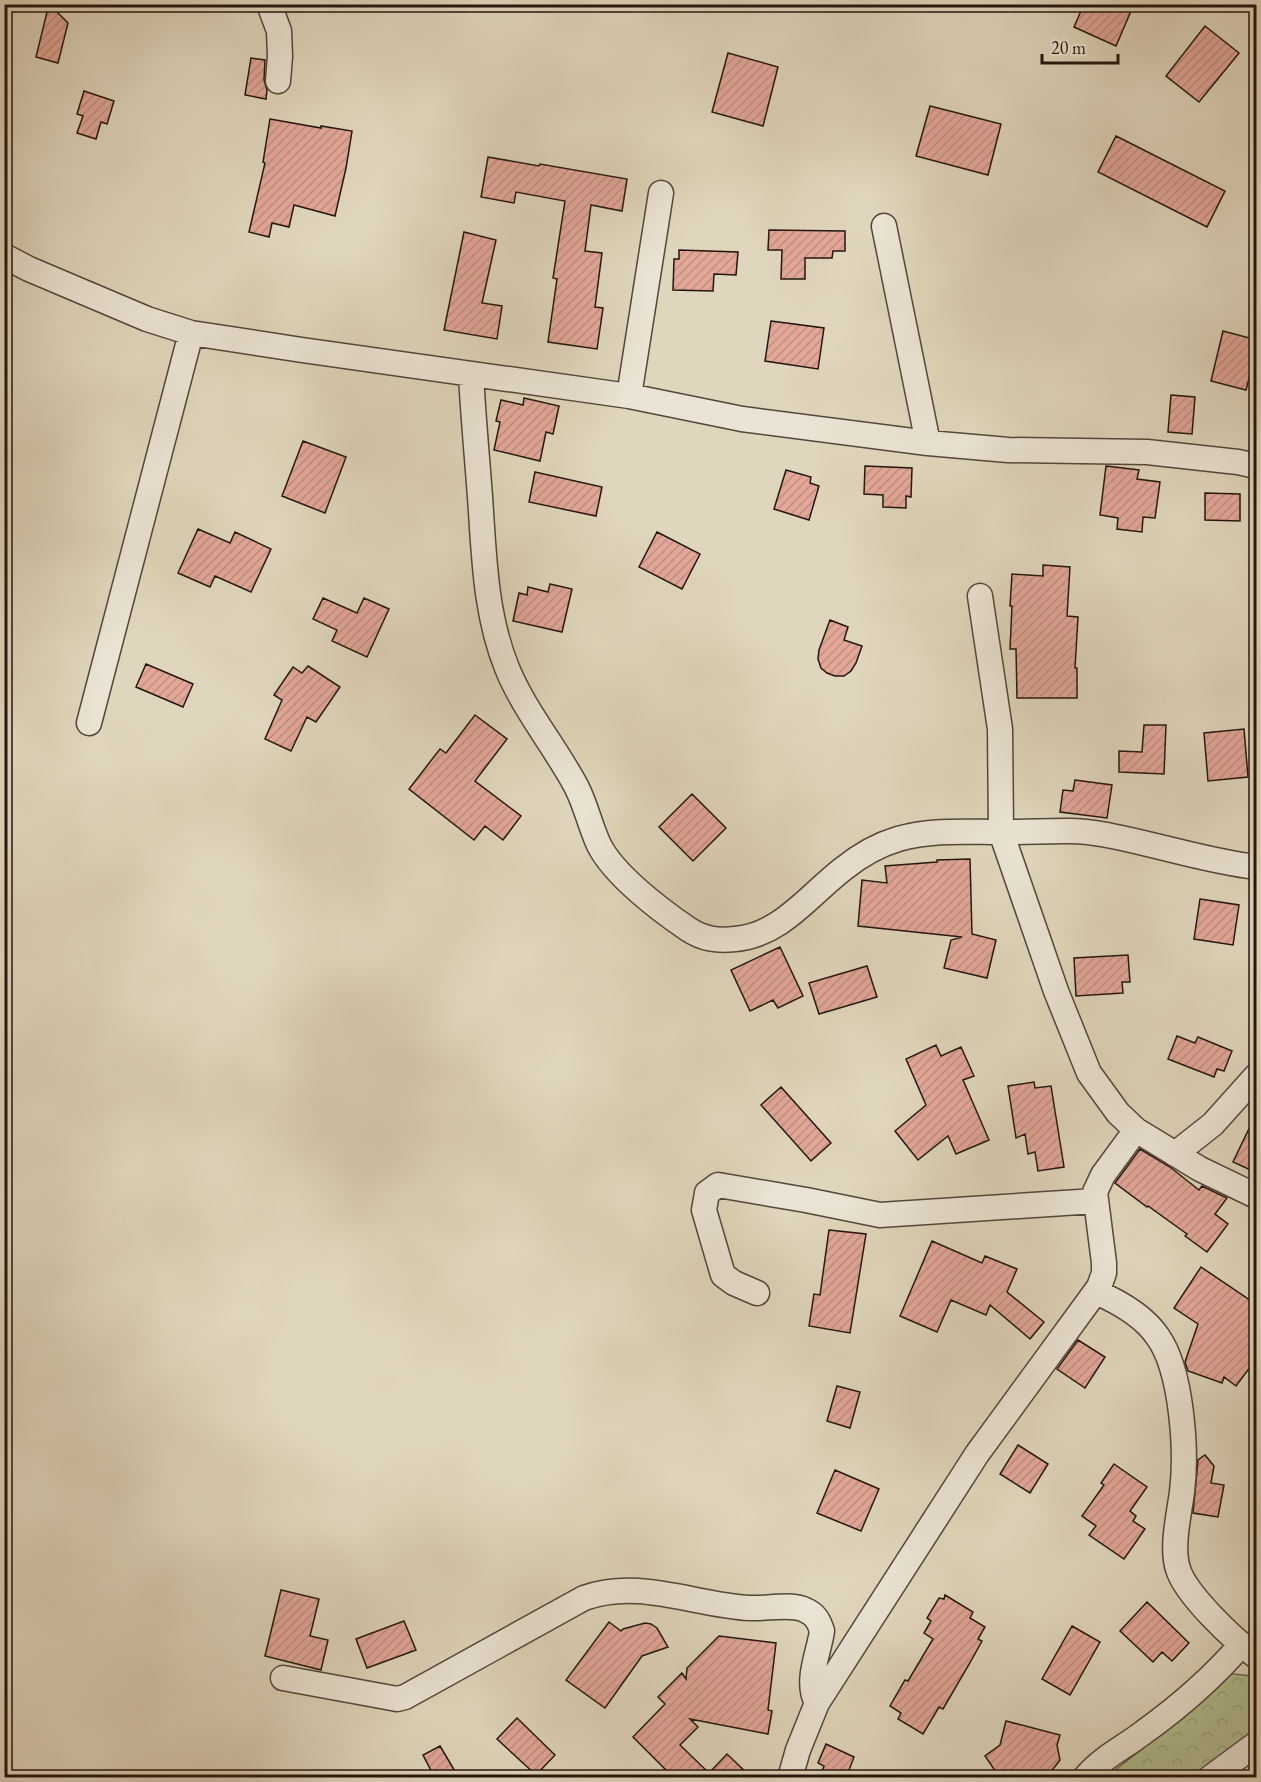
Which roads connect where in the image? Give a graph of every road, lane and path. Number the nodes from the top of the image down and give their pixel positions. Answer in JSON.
{"nodes":[{"id":1,"x":269,"y":4,"type":"edge"},
{"id":2,"x":278,"y":81,"type":"dead end"},
{"id":3,"x":661,"y":194,"type":"dead end"},
{"id":4,"x":884,"y":226,"type":"dead end"},
{"id":5,"x":4,"y":255,"type":"edge"},
{"id":6,"x":191,"y":333,"type":"junction"},
{"id":7,"x":471,"y":374,"type":"junction"},
{"id":8,"x":629,"y":396,"type":"junction"},
{"id":9,"x":928,"y":443,"type":"junction"},
{"id":10,"x":1257,"y":466,"type":"edge"},
{"id":11,"x":980,"y":596,"type":"dead end"},
{"id":12,"x":89,"y":723,"type":"dead end"},
{"id":13,"x":1001,"y":832,"type":"junction"},
{"id":14,"x":1257,"y":867,"type":"edge"},
{"id":15,"x":1257,"y":1076,"type":"edge"},
{"id":16,"x":1136,"y":1130,"type":"junction"},
{"id":17,"x":1175,"y":1154,"type":"junction"},
{"id":18,"x":1257,"y":1196,"type":"edge"},
{"id":19,"x":1095,"y":1201,"type":"junction"},
{"id":20,"x":1096,"y":1292,"type":"junction"},
{"id":21,"x":757,"y":1293,"type":"dead end"},
{"id":22,"x":1249,"y":1651,"type":"edge"},
{"id":23,"x":283,"y":1678,"type":"dead end"},
{"id":24,"x":817,"y":1703,"type":"junction"},
{"id":25,"x":1257,"y":1744,"type":"edge"},
{"id":26,"x":790,"y":1778,"type":"edge"},
{"id":27,"x":1085,"y":1778,"type":"edge"},
{"id":28,"x":1210,"y":1778,"type":"edge"}],
"edges":[{"from":1,"to":2,"type":"street"},
{"from":3,"to":8,"type":"street"},
{"from":4,"to":9,"type":"street"},
{"from":5,"to":6,"type":"street"},
{"from":6,"to":7,"type":"street"},
{"from":6,"to":12,"type":"street"},
{"from":7,"to":8,"type":"street"},
{"from":7,"to":13,"type":"street"},
{"from":8,"to":9,"type":"street"},
{"from":9,"to":10,"type":"street"},
{"from":11,"to":13,"type":"street"},
{"from":13,"to":14,"type":"street"},
{"from":13,"to":16,"type":"street"},
{"from":15,"to":17,"type":"street"},
{"from":16,"to":17,"type":"street"},
{"from":16,"to":19,"type":"street"},
{"from":17,"to":18,"type":"street"},
{"from":19,"to":20,"type":"street"},
{"from":19,"to":21,"type":"street"},
{"from":20,"to":22,"type":"street"},
{"from":20,"to":24,"type":"street"},
{"from":22,"to":27,"type":"street"},
{"from":23,"to":24,"type":"street"},
{"from":24,"to":26,"type":"street"},
{"from":25,"to":28,"type":"street"}]}
